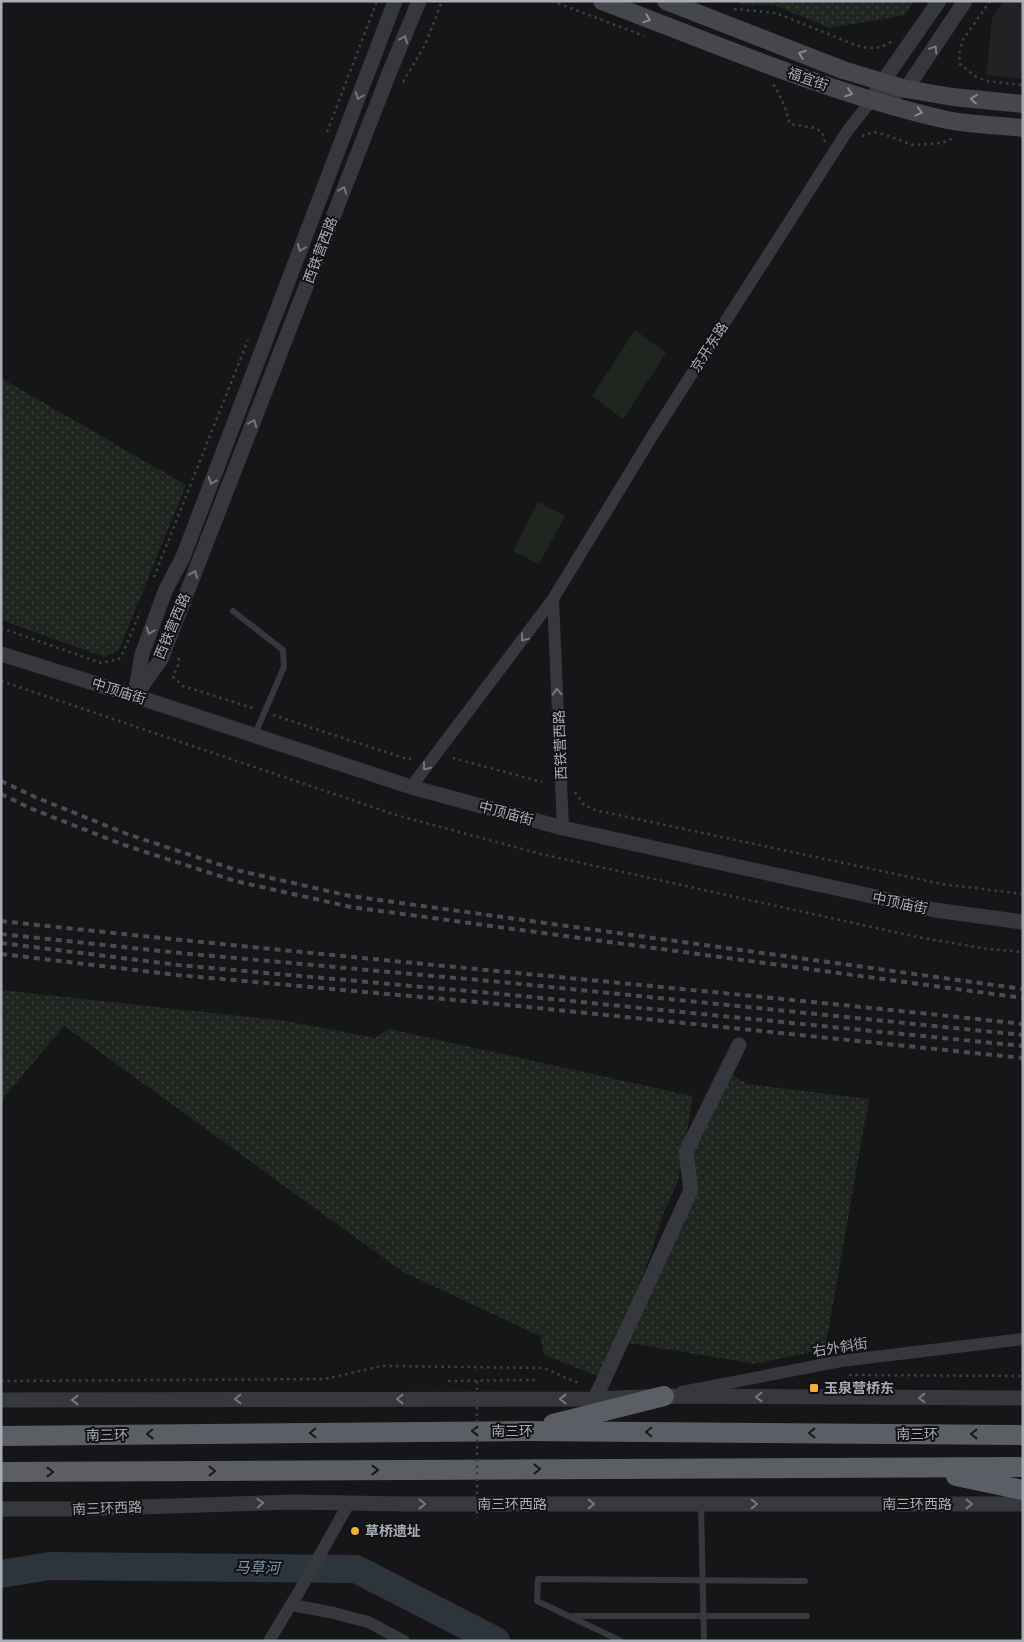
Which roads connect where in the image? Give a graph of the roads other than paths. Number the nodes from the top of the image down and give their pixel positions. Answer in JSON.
{"nodes":[{"id":1,"x":395,"y":1,"type":"edge"},
{"id":2,"x":419,"y":1,"type":"edge"},
{"id":3,"x":602,"y":1,"type":"edge"},
{"id":4,"x":666,"y":1,"type":"edge"},
{"id":5,"x":939,"y":1,"type":"edge"},
{"id":6,"x":965,"y":1,"type":"edge"},
{"id":7,"x":881,"y":82,"type":"junction"},
{"id":8,"x":906,"y":89,"type":"junction"},
{"id":9,"x":871,"y":100,"type":"junction"},
{"id":10,"x":1023,"y":104,"type":"edge"},
{"id":11,"x":1023,"y":128,"type":"edge"},
{"id":12,"x":553,"y":599,"type":"junction"},
{"id":13,"x":233,"y":611,"type":"dead end"},
{"id":14,"x":1,"y":654,"type":"edge"},
{"id":15,"x":135,"y":696,"type":"junction"},
{"id":16,"x":254,"y":736,"type":"junction"},
{"id":17,"x":411,"y":787,"type":"junction"},
{"id":18,"x":562,"y":828,"type":"junction"},
{"id":19,"x":1023,"y":922,"type":"edge"},
{"id":20,"x":738,"y":1044,"type":"dead end"},
{"id":21,"x":1023,"y":1339,"type":"edge"},
{"id":22,"x":598,"y":1392,"type":"junction"},
{"id":23,"x":664,"y":1396,"type":"junction"},
{"id":24,"x":1023,"y":1398,"type":"edge"},
{"id":25,"x":1,"y":1400,"type":"edge"},
{"id":26,"x":524,"y":1430,"type":"junction"},
{"id":27,"x":1023,"y":1435,"type":"edge"},
{"id":28,"x":1,"y":1436,"type":"edge"},
{"id":29,"x":918,"y":1467,"type":"junction"},
{"id":30,"x":1023,"y":1467,"type":"edge"},
{"id":31,"x":1,"y":1472,"type":"edge"},
{"id":32,"x":1023,"y":1490,"type":"edge"},
{"id":33,"x":349,"y":1503,"type":"junction"},
{"id":34,"x":701,"y":1504,"type":"junction"},
{"id":35,"x":1023,"y":1504,"type":"edge"},
{"id":36,"x":1,"y":1509,"type":"edge"},
{"id":37,"x":702,"y":1580,"type":"junction"},
{"id":38,"x":805,"y":1581,"type":"dead end"},
{"id":39,"x":294,"y":1601,"type":"junction"},
{"id":40,"x":569,"y":1616,"type":"junction"},
{"id":41,"x":703,"y":1616,"type":"junction"},
{"id":42,"x":807,"y":1616,"type":"dead end"},
{"id":43,"x":269,"y":1641,"type":"edge"},
{"id":44,"x":404,"y":1641,"type":"edge"},
{"id":45,"x":621,"y":1641,"type":"edge"},
{"id":46,"x":704,"y":1641,"type":"edge"}],
"edges":[{"from":1,"to":15,"type":"street","name":"西铁营西路","one_way":true},
{"from":15,"to":2,"type":"street","name":"西铁营西路","one_way":true},
{"from":3,"to":9,"type":"main road","name":"福宜街","one_way":true},
{"from":7,"to":4,"type":"main road","name":"福宜街","one_way":true},
{"from":5,"to":7,"type":"street","name":"京开东路"},
{"from":8,"to":6,"type":"street","one_way":true},
{"from":7,"to":8,"type":"main road","name":"福宜街"},
{"from":7,"to":9,"type":"street","name":"京开东路"},
{"from":8,"to":9,"type":"street"},
{"from":10,"to":8,"type":"main road","name":"福宜街","one_way":true},
{"from":9,"to":11,"type":"main road","name":"福宜街","one_way":true},
{"from":9,"to":12,"type":"street","name":"京开东路"},
{"from":12,"to":17,"type":"street","one_way":true},
{"from":18,"to":12,"type":"street","name":"西铁营西路","one_way":true},
{"from":13,"to":16,"type":"lane"},
{"from":14,"to":15,"type":"street","name":"中顶庙街"},
{"from":15,"to":16,"type":"street","name":"中顶庙街"},
{"from":16,"to":17,"type":"street","name":"中顶庙街"},
{"from":17,"to":18,"type":"street","name":"中顶庙街"},
{"from":18,"to":19,"type":"street","name":"中顶庙街"},
{"from":20,"to":22,"type":"street"},
{"from":21,"to":23,"type":"street","name":"右外斜街"},
{"from":22,"to":23,"type":"street"},
{"from":22,"to":25,"type":"street","one_way":true},
{"from":24,"to":23,"type":"street","one_way":true},
{"from":23,"to":26,"type":"highway"},
{"from":27,"to":26,"type":"highway","name":"南三环","one_way":true},
{"from":26,"to":28,"type":"highway","name":"南三环","one_way":true},
{"from":29,"to":30,"type":"highway"},
{"from":31,"to":29,"type":"highway","one_way":true},
{"from":29,"to":32,"type":"highway"},
{"from":33,"to":34,"type":"street","name":"南三环西路","one_way":true},
{"from":36,"to":33,"type":"street","name":"南三环西路","one_way":true},
{"from":33,"to":39,"type":"street","bridge":true},
{"from":34,"to":35,"type":"street","name":"南三环西路","one_way":true},
{"from":34,"to":37,"type":"lane"},
{"from":37,"to":38,"type":"lane"},
{"from":37,"to":40,"type":"lane"},
{"from":37,"to":41,"type":"lane"},
{"from":39,"to":43,"type":"street"},
{"from":39,"to":44,"type":"street"},
{"from":40,"to":41,"type":"lane"},
{"from":40,"to":45,"type":"lane"},
{"from":41,"to":42,"type":"lane"},
{"from":41,"to":46,"type":"lane"}]}
